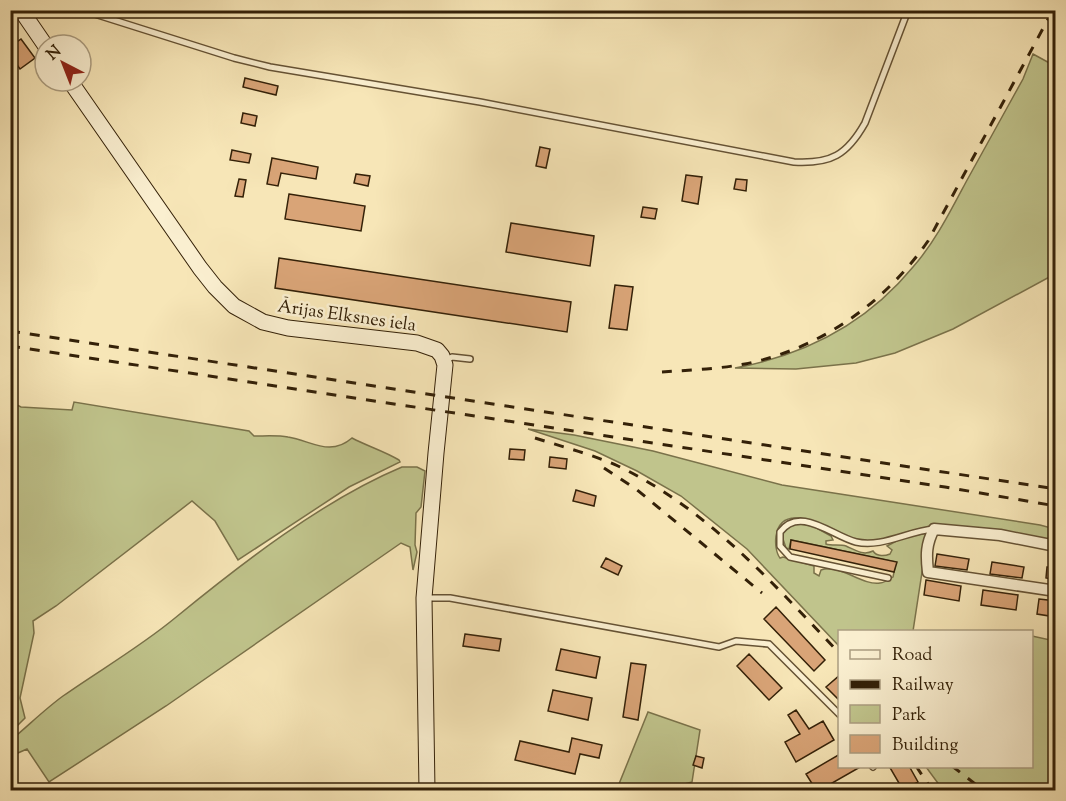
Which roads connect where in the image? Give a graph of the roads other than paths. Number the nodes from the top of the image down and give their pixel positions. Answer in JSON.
{"nodes":[{"id":1,"x":21,"y":10,"type":"edge"},
{"id":2,"x":82,"y":10,"type":"edge"},
{"id":3,"x":908,"y":10,"type":"edge"},
{"id":4,"x":37,"y":33,"type":"edge"},
{"id":5,"x":78,"y":93,"type":"edge"},
{"id":6,"x":470,"y":359,"type":"dead end"},
{"id":7,"x":444,"y":360,"type":"junction"},
{"id":8,"x":934,"y":529,"type":"junction"},
{"id":9,"x":1056,"y":546,"type":"edge"},
{"id":10,"x":888,"y":578,"type":"dead end"},
{"id":11,"x":1056,"y":591,"type":"edge"},
{"id":12,"x":424,"y":598,"type":"junction"},
{"id":13,"x":838,"y":713,"type":"edge"},
{"id":14,"x":427,"y":790,"type":"edge"}],
"edges":[{"from":1,"to":4,"type":"street"},
{"from":2,"to":3,"type":"lane"},
{"from":5,"to":7,"type":"street","name":"Ārijas Elksnes iela"},
{"from":6,"to":7,"type":"lane"},
{"from":7,"to":12,"type":"street"},
{"from":8,"to":9,"type":"street"},
{"from":8,"to":10,"type":"lane"},
{"from":8,"to":11,"type":"street"},
{"from":12,"to":13,"type":"lane"},
{"from":12,"to":14,"type":"street"}]}
